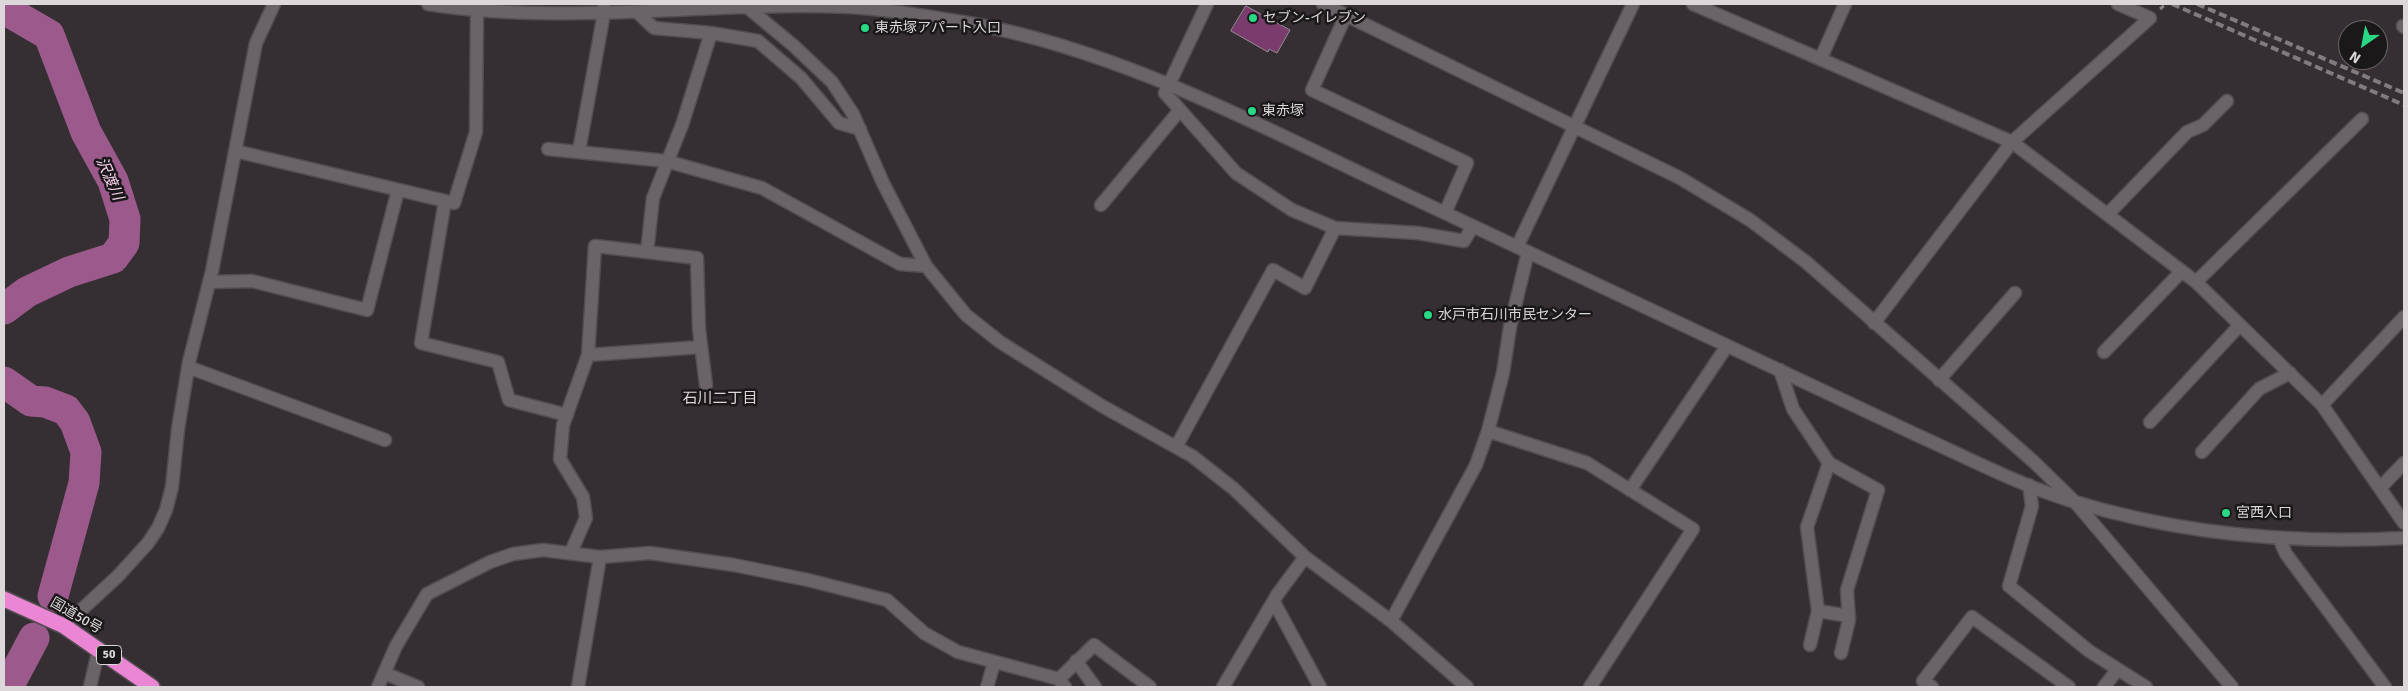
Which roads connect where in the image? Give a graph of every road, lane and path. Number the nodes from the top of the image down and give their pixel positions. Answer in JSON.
{"nodes":[{"id":1,"x":274,"y":4,"type":"edge"},
{"id":2,"x":428,"y":4,"type":"edge"},
{"id":3,"x":1206,"y":4,"type":"edge"},
{"id":4,"x":1322,"y":4,"type":"edge"},
{"id":5,"x":1633,"y":4,"type":"edge"},
{"id":6,"x":1693,"y":4,"type":"edge"},
{"id":7,"x":1845,"y":4,"type":"edge"},
{"id":8,"x":2118,"y":4,"type":"edge"},
{"id":9,"x":872,"y":6,"type":"edge"},
{"id":10,"x":604,"y":8,"type":"edge"},
{"id":11,"x":747,"y":8,"type":"junction"},
{"id":12,"x":477,"y":9,"type":"junction"},
{"id":13,"x":637,"y":12,"type":"junction"},
{"id":14,"x":1346,"y":15,"type":"junction"},
{"id":15,"x":711,"y":33,"type":"junction"},
{"id":16,"x":1821,"y":58,"type":"junction"},
{"id":17,"x":1169,"y":84,"type":"junction"},
{"id":18,"x":2227,"y":101,"type":"dead end"},
{"id":19,"x":1180,"y":110,"type":"junction"},
{"id":20,"x":2362,"y":120,"type":"dead end"},
{"id":21,"x":1574,"y":126,"type":"junction"},
{"id":22,"x":860,"y":130,"type":"junction"},
{"id":23,"x":2012,"y":142,"type":"junction"},
{"id":24,"x":548,"y":149,"type":"dead end"},
{"id":25,"x":235,"y":151,"type":"junction"},
{"id":26,"x":579,"y":151,"type":"junction"},
{"id":27,"x":666,"y":161,"type":"junction"},
{"id":28,"x":398,"y":190,"type":"junction"},
{"id":29,"x":446,"y":201,"type":"junction"},
{"id":30,"x":1101,"y":205,"type":"dead end"},
{"id":31,"x":1445,"y":213,"type":"junction"},
{"id":32,"x":2108,"y":214,"type":"junction"},
{"id":33,"x":1473,"y":226,"type":"junction"},
{"id":34,"x":1335,"y":228,"type":"junction"},
{"id":35,"x":1522,"y":250,"type":"junction"},
{"id":36,"x":647,"y":252,"type":"junction"},
{"id":37,"x":926,"y":266,"type":"junction"},
{"id":38,"x":2182,"y":271,"type":"junction"},
{"id":39,"x":209,"y":282,"type":"junction"},
{"id":40,"x":2196,"y":282,"type":"junction"},
{"id":41,"x":2015,"y":293,"type":"dead end"},
{"id":42,"x":2404,"y":318,"type":"edge"},
{"id":43,"x":1874,"y":323,"type":"junction"},
{"id":44,"x":2240,"y":324,"type":"junction"},
{"id":45,"x":702,"y":346,"type":"junction"},
{"id":46,"x":1727,"y":346,"type":"junction"},
{"id":47,"x":2104,"y":352,"type":"dead end"},
{"id":48,"x":588,"y":355,"type":"junction"},
{"id":49,"x":188,"y":368,"type":"junction"},
{"id":50,"x":1780,"y":370,"type":"junction"},
{"id":51,"x":2290,"y":374,"type":"junction"},
{"id":52,"x":1939,"y":380,"type":"junction"},
{"id":53,"x":706,"y":386,"type":"dead end"},
{"id":54,"x":2322,"y":405,"type":"junction"},
{"id":55,"x":567,"y":415,"type":"junction"},
{"id":56,"x":2150,"y":422,"type":"dead end"},
{"id":57,"x":1488,"y":431,"type":"junction"},
{"id":58,"x":385,"y":440,"type":"dead end"},
{"id":59,"x":1176,"y":447,"type":"junction"},
{"id":60,"x":2202,"y":452,"type":"dead end"},
{"id":61,"x":1829,"y":463,"type":"junction"},
{"id":62,"x":2404,"y":463,"type":"edge"},
{"id":63,"x":2030,"y":486,"type":"junction"},
{"id":64,"x":2380,"y":488,"type":"junction"},
{"id":65,"x":1630,"y":490,"type":"junction"},
{"id":66,"x":2075,"y":502,"type":"junction"},
{"id":67,"x":2404,"y":523,"type":"edge"},
{"id":68,"x":2279,"y":538,"type":"junction"},
{"id":69,"x":2404,"y":538,"type":"edge"},
{"id":70,"x":571,"y":552,"type":"junction"},
{"id":71,"x":600,"y":557,"type":"junction"},
{"id":72,"x":1305,"y":557,"type":"junction"},
{"id":73,"x":4,"y":599,"type":"edge"},
{"id":74,"x":1274,"y":602,"type":"junction"},
{"id":75,"x":1818,"y":611,"type":"junction"},
{"id":76,"x":1848,"y":616,"type":"junction"},
{"id":77,"x":1392,"y":621,"type":"junction"},
{"id":78,"x":64,"y":626,"type":"junction"},
{"id":79,"x":1810,"y":645,"type":"dead end"},
{"id":80,"x":99,"y":648,"type":"junction"},
{"id":81,"x":1841,"y":653,"type":"dead end"},
{"id":82,"x":1076,"y":661,"type":"junction"},
{"id":83,"x":994,"y":663,"type":"junction"},
{"id":84,"x":2117,"y":670,"type":"junction"},
{"id":85,"x":384,"y":673,"type":"junction"},
{"id":86,"x":1062,"y":683,"type":"edge"},
{"id":87,"x":90,"y":687,"type":"edge"},
{"id":88,"x":152,"y":687,"type":"edge"},
{"id":89,"x":378,"y":687,"type":"edge"},
{"id":90,"x":418,"y":687,"type":"edge"},
{"id":91,"x":578,"y":687,"type":"edge"},
{"id":92,"x":987,"y":687,"type":"edge"},
{"id":93,"x":1095,"y":687,"type":"edge"},
{"id":94,"x":1150,"y":687,"type":"edge"},
{"id":95,"x":1223,"y":687,"type":"edge"},
{"id":96,"x":1320,"y":687,"type":"edge"},
{"id":97,"x":1467,"y":687,"type":"edge"},
{"id":98,"x":1590,"y":687,"type":"edge"},
{"id":99,"x":1932,"y":687,"type":"edge"},
{"id":100,"x":2069,"y":687,"type":"edge"},
{"id":101,"x":2104,"y":687,"type":"edge"},
{"id":102,"x":2146,"y":687,"type":"edge"},
{"id":103,"x":2232,"y":687,"type":"edge"},
{"id":104,"x":2385,"y":687,"type":"edge"}],
"edges":[{"from":1,"to":25,"type":"street"},
{"from":2,"to":12,"type":"street"},
{"from":3,"to":17,"type":"street"},
{"from":4,"to":14,"type":"street"},
{"from":5,"to":21,"type":"street"},
{"from":6,"to":16,"type":"street"},
{"from":7,"to":16,"type":"street"},
{"from":8,"to":23,"type":"street"},
{"from":9,"to":11,"type":"street"},
{"from":9,"to":17,"type":"street"},
{"from":10,"to":12,"type":"street"},
{"from":10,"to":13,"type":"street"},
{"from":10,"to":26,"type":"street"},
{"from":11,"to":13,"type":"street"},
{"from":11,"to":22,"type":"street"},
{"from":12,"to":29,"type":"street"},
{"from":13,"to":15,"type":"street"},
{"from":14,"to":21,"type":"street"},
{"from":14,"to":31,"type":"street"},
{"from":15,"to":22,"type":"street"},
{"from":15,"to":27,"type":"street"},
{"from":16,"to":23,"type":"street"},
{"from":17,"to":19,"type":"street"},
{"from":17,"to":31,"type":"street"},
{"from":18,"to":32,"type":"street"},
{"from":19,"to":30,"type":"street"},
{"from":19,"to":34,"type":"street"},
{"from":20,"to":40,"type":"street"},
{"from":21,"to":35,"type":"street"},
{"from":21,"to":43,"type":"street"},
{"from":22,"to":37,"type":"street"},
{"from":23,"to":32,"type":"street"},
{"from":23,"to":43,"type":"street"},
{"from":24,"to":26,"type":"street"},
{"from":25,"to":28,"type":"street"},
{"from":25,"to":39,"type":"street"},
{"from":26,"to":27,"type":"street"},
{"from":27,"to":36,"type":"street"},
{"from":27,"to":37,"type":"street"},
{"from":28,"to":29,"type":"street"},
{"from":28,"to":39,"type":"street"},
{"from":29,"to":55,"type":"street"},
{"from":31,"to":33,"type":"street"},
{"from":32,"to":38,"type":"street"},
{"from":33,"to":34,"type":"street"},
{"from":33,"to":35,"type":"street"},
{"from":34,"to":59,"type":"street"},
{"from":35,"to":46,"type":"street"},
{"from":35,"to":57,"type":"street"},
{"from":36,"to":45,"type":"street"},
{"from":36,"to":48,"type":"street"},
{"from":37,"to":59,"type":"street"},
{"from":38,"to":40,"type":"street"},
{"from":38,"to":47,"type":"street"},
{"from":39,"to":49,"type":"street"},
{"from":40,"to":44,"type":"street"},
{"from":41,"to":52,"type":"street"},
{"from":42,"to":54,"type":"street"},
{"from":43,"to":52,"type":"street"},
{"from":44,"to":51,"type":"street"},
{"from":44,"to":56,"type":"street"},
{"from":45,"to":48,"type":"street"},
{"from":45,"to":53,"type":"street"},
{"from":46,"to":50,"type":"street"},
{"from":46,"to":65,"type":"street"},
{"from":48,"to":55,"type":"street"},
{"from":49,"to":58,"type":"street"},
{"from":49,"to":78,"type":"street"},
{"from":50,"to":61,"type":"street"},
{"from":50,"to":63,"type":"street"},
{"from":51,"to":54,"type":"street"},
{"from":51,"to":60,"type":"street"},
{"from":52,"to":66,"type":"street"},
{"from":54,"to":64,"type":"street"},
{"from":55,"to":70,"type":"street"},
{"from":57,"to":65,"type":"street"},
{"from":57,"to":77,"type":"street"},
{"from":59,"to":72,"type":"street"},
{"from":61,"to":75,"type":"street"},
{"from":61,"to":76,"type":"street"},
{"from":62,"to":64,"type":"street"},
{"from":63,"to":66,"type":"street"},
{"from":63,"to":84,"type":"street"},
{"from":64,"to":67,"type":"street"},
{"from":65,"to":98,"type":"street"},
{"from":66,"to":68,"type":"street"},
{"from":66,"to":103,"type":"street"},
{"from":68,"to":69,"type":"street"},
{"from":68,"to":104,"type":"street"},
{"from":70,"to":71,"type":"street"},
{"from":70,"to":85,"type":"street"},
{"from":71,"to":83,"type":"street"},
{"from":71,"to":91,"type":"street"},
{"from":72,"to":74,"type":"street"},
{"from":72,"to":77,"type":"street"},
{"from":73,"to":78,"type":"highway","name":"国道50号","number":"50"},
{"from":74,"to":95,"type":"street"},
{"from":74,"to":96,"type":"street"},
{"from":75,"to":76,"type":"street"},
{"from":75,"to":79,"type":"street"},
{"from":76,"to":81,"type":"street"},
{"from":77,"to":97,"type":"street"},
{"from":78,"to":80,"type":"highway","name":"国道50号","number":"50"},
{"from":80,"to":87,"type":"street"},
{"from":80,"to":88,"type":"highway","name":"国道50号","number":"50"},
{"from":82,"to":86,"type":"street"},
{"from":82,"to":93,"type":"street"},
{"from":82,"to":94,"type":"street"},
{"from":83,"to":86,"type":"street"},
{"from":83,"to":92,"type":"street"},
{"from":84,"to":101,"type":"street"},
{"from":84,"to":102,"type":"street"},
{"from":85,"to":89,"type":"street"},
{"from":85,"to":90,"type":"street"},
{"from":99,"to":100,"type":"street"}]}
